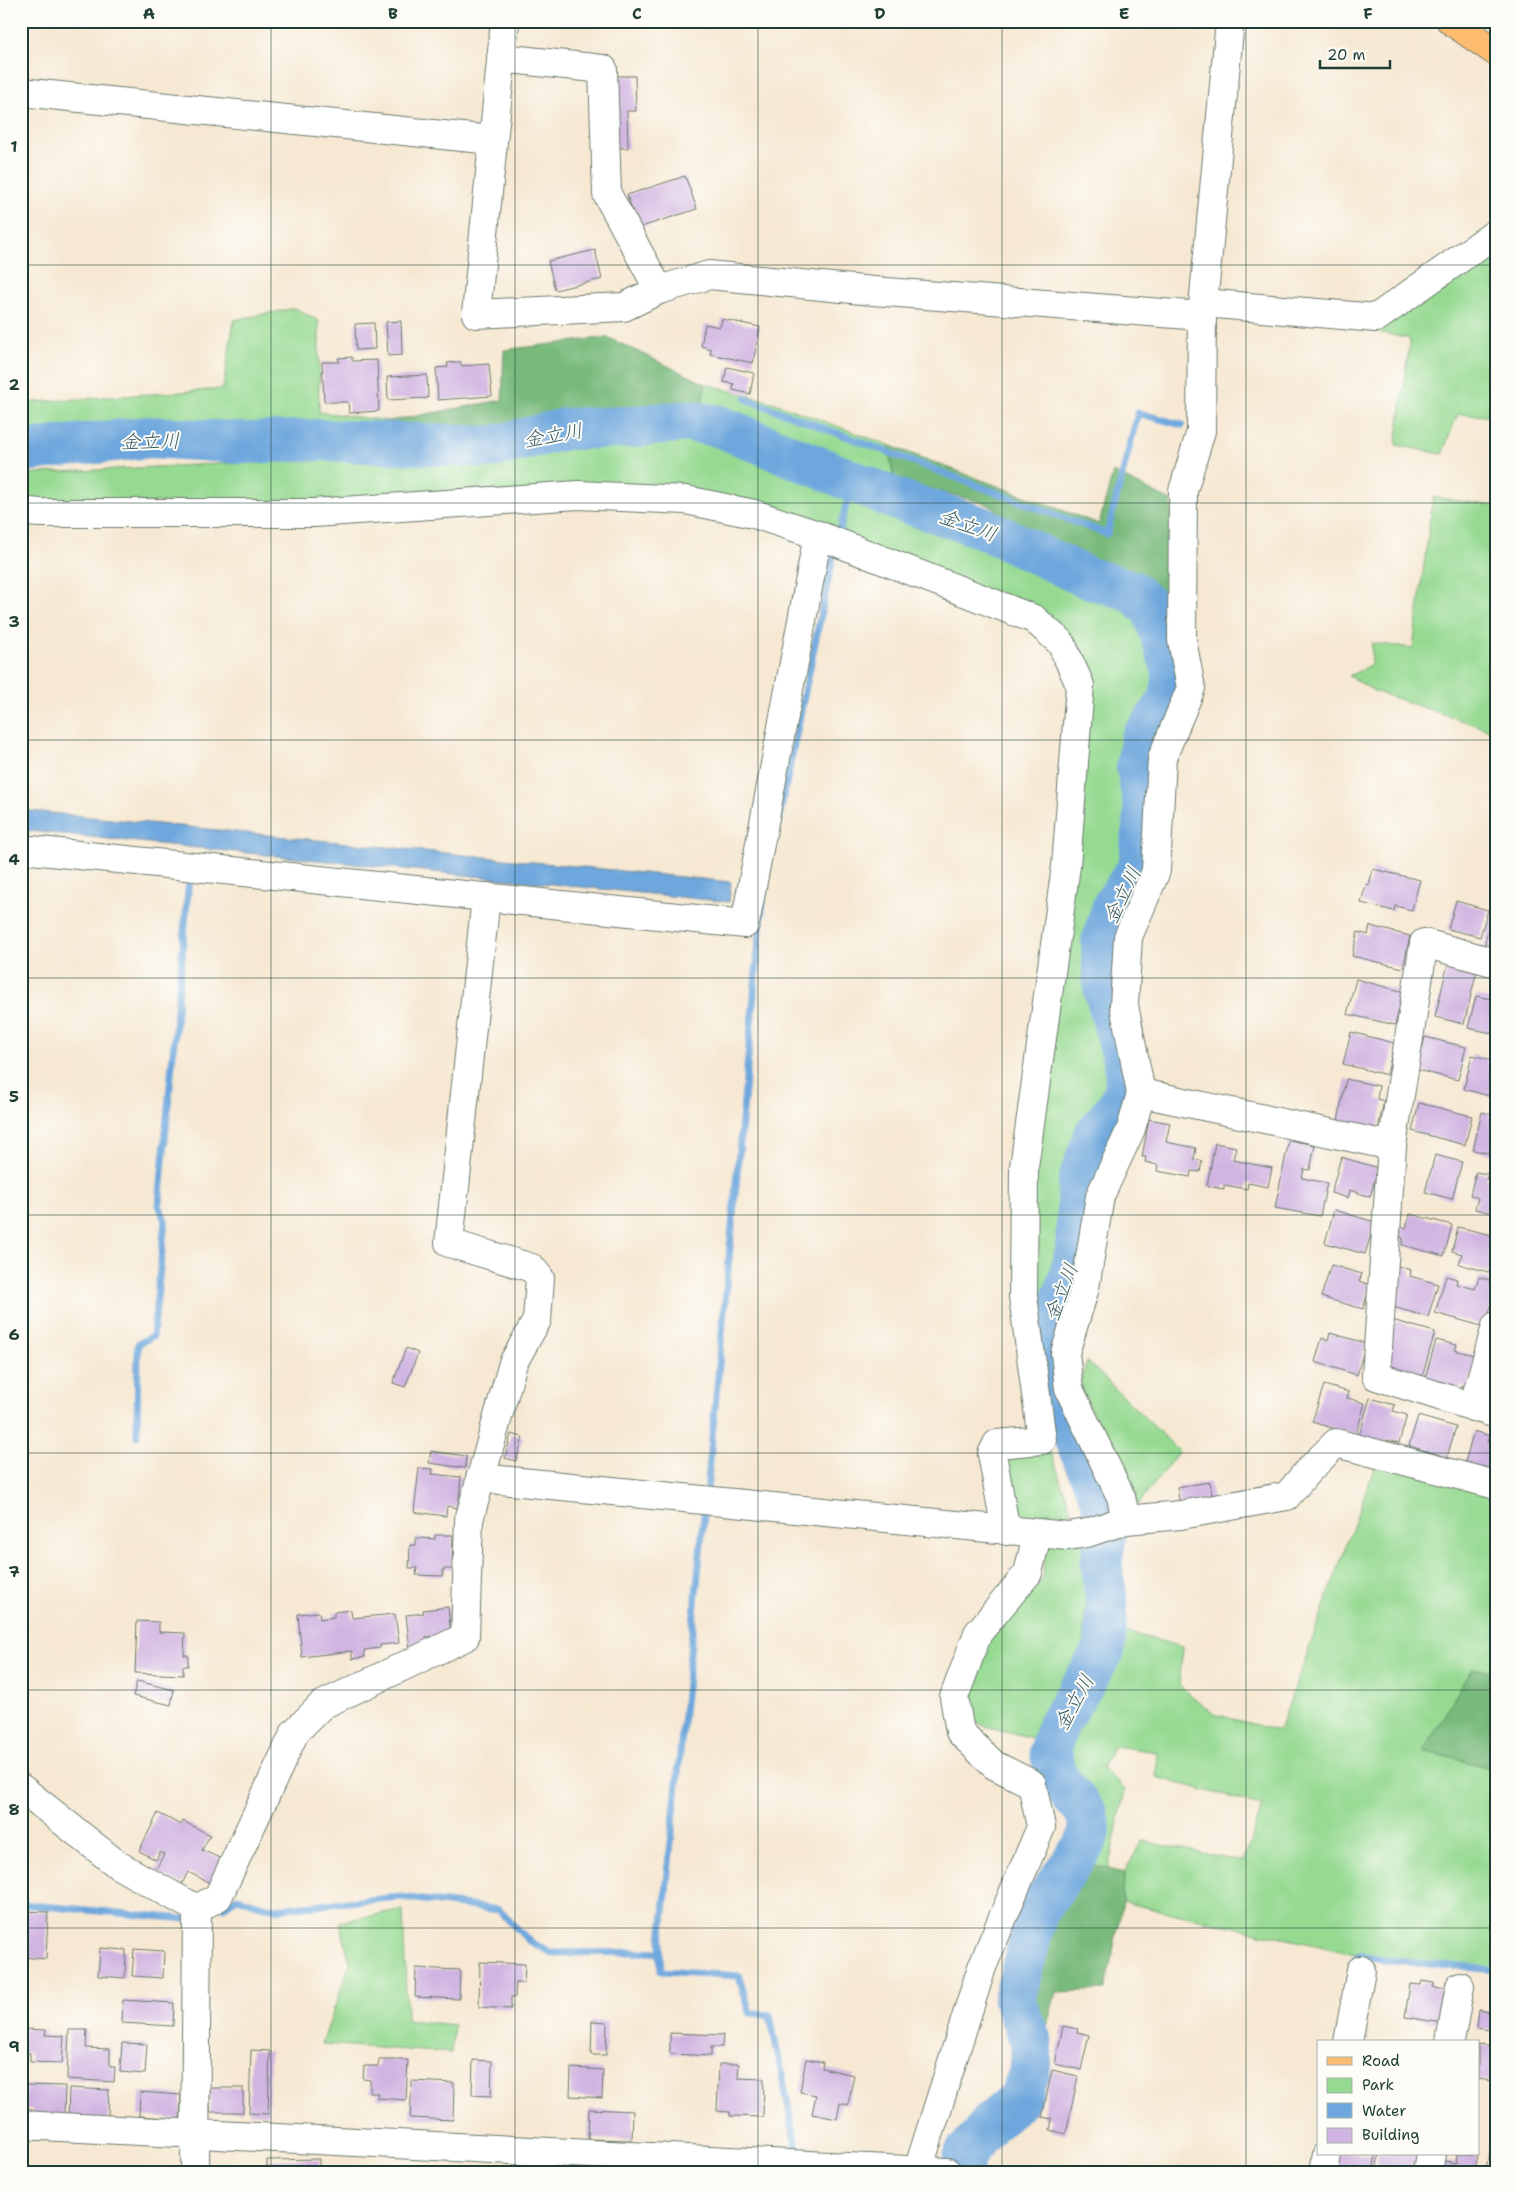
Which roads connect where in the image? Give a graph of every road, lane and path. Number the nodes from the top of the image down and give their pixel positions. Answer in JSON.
{"nodes":[{"id":1,"x":505,"y":21,"type":"edge"},
{"id":2,"x":1230,"y":21,"type":"edge"},
{"id":3,"x":1451,"y":21,"type":"edge"},
{"id":4,"x":1496,"y":52,"type":"edge"},
{"id":5,"x":501,"y":58,"type":"junction"},
{"id":6,"x":21,"y":92,"type":"edge"},
{"id":7,"x":492,"y":140,"type":"junction"},
{"id":8,"x":1496,"y":234,"type":"edge"},
{"id":9,"x":660,"y":290,"type":"junction"},
{"id":10,"x":1203,"y":309,"type":"junction"},
{"id":11,"x":21,"y":511,"type":"edge"},
{"id":12,"x":818,"y":535,"type":"junction"},
{"id":13,"x":21,"y":848,"type":"edge"},
{"id":14,"x":486,"y":897,"type":"junction"},
{"id":15,"x":1496,"y":963,"type":"edge"},
{"id":16,"x":1141,"y":1093,"type":"junction"},
{"id":17,"x":1392,"y":1146,"type":"junction"},
{"id":18,"x":1496,"y":1326,"type":"edge"},
{"id":19,"x":1484,"y":1410,"type":"edge"},
{"id":20,"x":480,"y":1478,"type":"junction"},
{"id":21,"x":1496,"y":1485,"type":"edge"},
{"id":22,"x":1126,"y":1520,"type":"junction"},
{"id":23,"x":1006,"y":1532,"type":"junction"},
{"id":24,"x":1034,"y":1534,"type":"junction"},
{"id":25,"x":21,"y":1788,"type":"edge"},
{"id":26,"x":197,"y":1909,"type":"junction"},
{"id":27,"x":1361,"y":1970,"type":"dead end"},
{"id":28,"x":1460,"y":1986,"type":"dead end"},
{"id":29,"x":1348,"y":2040,"type":"edge"},
{"id":30,"x":1450,"y":2040,"type":"edge"},
{"id":31,"x":21,"y":2125,"type":"edge"},
{"id":32,"x":194,"y":2135,"type":"junction"},
{"id":33,"x":1327,"y":2156,"type":"edge"},
{"id":34,"x":1431,"y":2156,"type":"edge"},
{"id":35,"x":929,"y":2171,"type":"edge"},
{"id":36,"x":195,"y":2172,"type":"edge"},
{"id":37,"x":947,"y":2172,"type":"edge"},
{"id":38,"x":1324,"y":2172,"type":"edge"},
{"id":39,"x":1428,"y":2172,"type":"edge"}],
"edges":[{"from":1,"to":5,"type":"street"},
{"from":2,"to":10,"type":"street"},
{"from":3,"to":4,"type":"main road"},
{"from":5,"to":7,"type":"street"},
{"from":5,"to":9,"type":"street"},
{"from":6,"to":7,"type":"street"},
{"from":7,"to":9,"type":"street"},
{"from":8,"to":10,"type":"street"},
{"from":9,"to":10,"type":"street"},
{"from":10,"to":16,"type":"street"},
{"from":11,"to":12,"type":"street"},
{"from":12,"to":14,"type":"street"},
{"from":12,"to":23,"type":"street"},
{"from":13,"to":14,"type":"street"},
{"from":14,"to":20,"type":"street"},
{"from":15,"to":17,"type":"street"},
{"from":16,"to":17,"type":"street"},
{"from":16,"to":22,"type":"street"},
{"from":17,"to":19,"type":"street"},
{"from":18,"to":19,"type":"street"},
{"from":20,"to":23,"type":"street"},
{"from":20,"to":26,"type":"street"},
{"from":21,"to":22,"type":"street"},
{"from":22,"to":24,"type":"street"},
{"from":23,"to":24,"type":"street"},
{"from":24,"to":35,"type":"street"},
{"from":25,"to":26,"type":"street"},
{"from":26,"to":32,"type":"street"},
{"from":27,"to":29,"type":"street"},
{"from":28,"to":30,"type":"street"},
{"from":31,"to":32,"type":"street"},
{"from":32,"to":35,"type":"street"},
{"from":32,"to":36,"type":"street"},
{"from":33,"to":38,"type":"street"},
{"from":34,"to":39,"type":"street"},
{"from":35,"to":37,"type":"street"}]}
